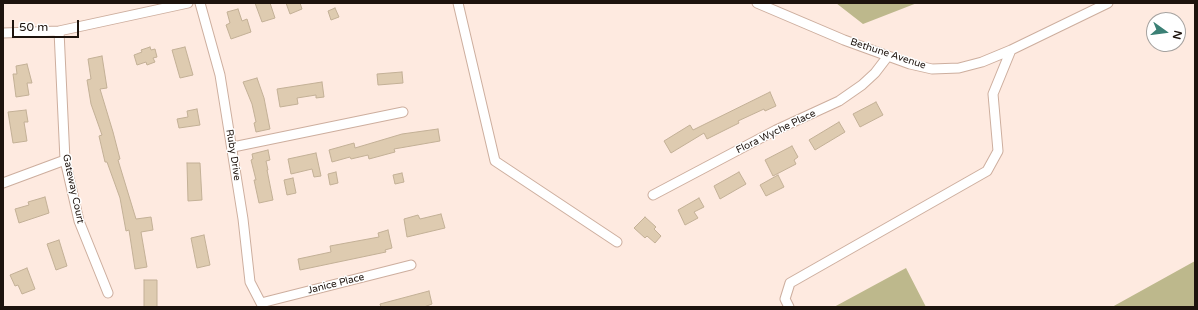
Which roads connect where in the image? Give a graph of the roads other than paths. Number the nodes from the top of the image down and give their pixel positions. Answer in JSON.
{"nodes":[{"id":1,"x":188,"y":3,"type":"edge"},
{"id":2,"x":200,"y":3,"type":"edge"},
{"id":3,"x":458,"y":3,"type":"edge"},
{"id":4,"x":757,"y":3,"type":"edge"},
{"id":5,"x":1108,"y":3,"type":"edge"},
{"id":6,"x":59,"y":31,"type":"junction"},
{"id":7,"x":3,"y":33,"type":"edge"},
{"id":8,"x":1011,"y":50,"type":"junction"},
{"id":9,"x":888,"y":56,"type":"junction"},
{"id":10,"x":403,"y":112,"type":"dead end"},
{"id":11,"x":233,"y":147,"type":"junction"},
{"id":12,"x":65,"y":160,"type":"junction"},
{"id":13,"x":3,"y":183,"type":"edge"},
{"id":14,"x":653,"y":194,"type":"dead end"},
{"id":15,"x":617,"y":242,"type":"dead end"},
{"id":16,"x":411,"y":265,"type":"dead end"},
{"id":17,"x":108,"y":293,"type":"dead end"},
{"id":18,"x":262,"y":305,"type":"edge"},
{"id":19,"x":789,"y":307,"type":"edge"}],
"edges":[{"from":1,"to":6,"type":"street"},
{"from":2,"to":11,"type":"street","name":"Ruby Drive"},
{"from":3,"to":15,"type":"street"},
{"from":4,"to":9,"type":"street","name":"Bethune Avenue"},
{"from":5,"to":8,"type":"street","name":"Bethune Avenue"},
{"from":6,"to":7,"type":"street"},
{"from":6,"to":12,"type":"street","name":"Gateway Court"},
{"from":8,"to":9,"type":"street","name":"Bethune Avenue"},
{"from":8,"to":19,"type":"street"},
{"from":9,"to":14,"type":"street","name":"Flora Wyche Place"},
{"from":10,"to":11,"type":"street"},
{"from":11,"to":18,"type":"street","name":"Ruby Drive"},
{"from":12,"to":13,"type":"street"},
{"from":12,"to":17,"type":"street","name":"Gateway Court"},
{"from":16,"to":18,"type":"street","name":"Janice Place"}]}
